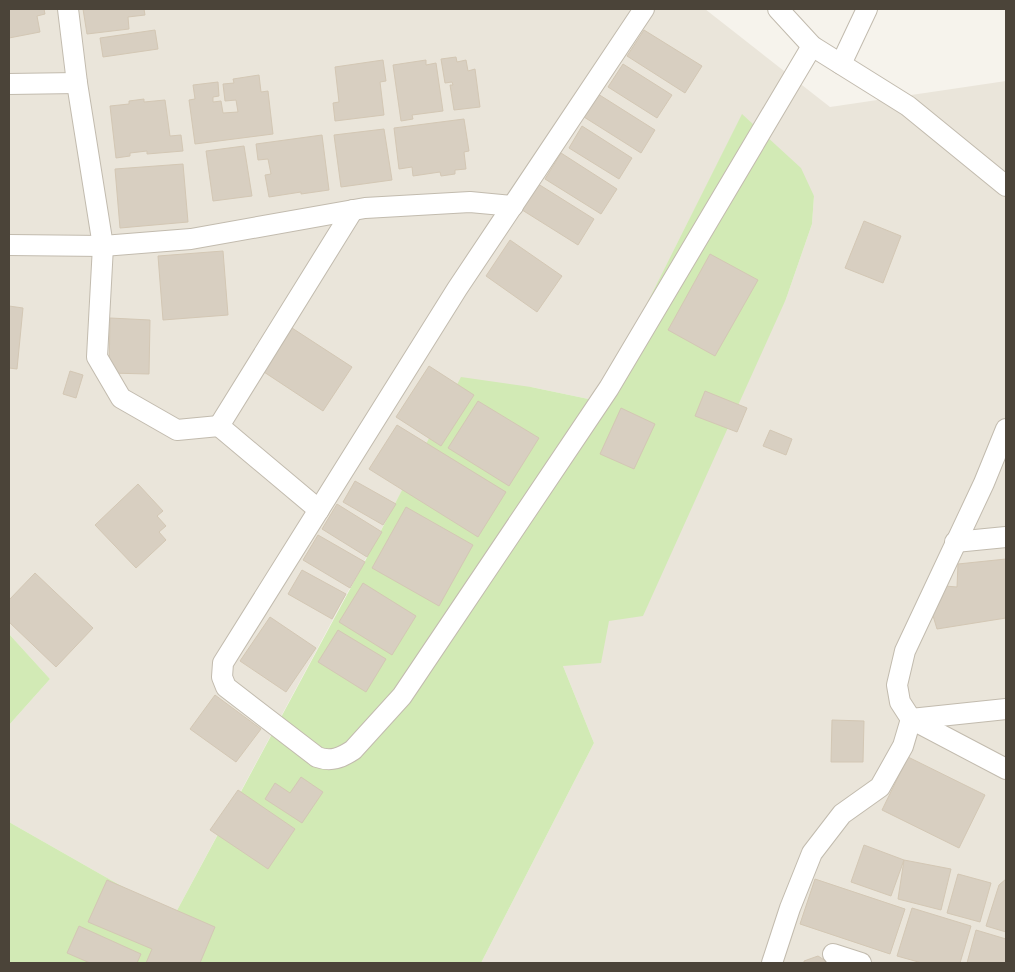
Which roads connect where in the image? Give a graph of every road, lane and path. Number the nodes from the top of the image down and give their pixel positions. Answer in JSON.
{"nodes":[{"id":1,"x":68,"y":9,"type":"edge"},
{"id":2,"x":644,"y":9,"type":"edge"},
{"id":3,"x":778,"y":9,"type":"edge"},
{"id":4,"x":867,"y":9,"type":"edge"},
{"id":5,"x":812,"y":46,"type":"junction"},
{"id":6,"x":841,"y":64,"type":"junction"},
{"id":7,"x":77,"y":83,"type":"junction"},
{"id":8,"x":9,"y":84,"type":"edge"},
{"id":9,"x":1006,"y":186,"type":"edge"},
{"id":10,"x":513,"y":206,"type":"junction"},
{"id":11,"x":353,"y":210,"type":"junction"},
{"id":12,"x":9,"y":245,"type":"edge"},
{"id":13,"x":103,"y":246,"type":"junction"},
{"id":14,"x":220,"y":426,"type":"junction"},
{"id":15,"x":1006,"y":428,"type":"edge"},
{"id":16,"x":319,"y":510,"type":"junction"},
{"id":17,"x":1006,"y":537,"type":"edge"},
{"id":18,"x":955,"y":542,"type":"junction"},
{"id":19,"x":1006,"y":709,"type":"edge"},
{"id":20,"x":912,"y":719,"type":"junction"},
{"id":21,"x":1006,"y":769,"type":"edge"},
{"id":22,"x":833,"y":954,"type":"dead end"},
{"id":23,"x":772,"y":963,"type":"edge"},
{"id":24,"x":861,"y":963,"type":"edge"}],
"edges":[{"from":1,"to":7,"type":"street"},
{"from":2,"to":10,"type":"street"},
{"from":3,"to":5,"type":"street"},
{"from":4,"to":6,"type":"street"},
{"from":5,"to":6,"type":"street"},
{"from":5,"to":16,"type":"street"},
{"from":6,"to":9,"type":"street"},
{"from":7,"to":8,"type":"street"},
{"from":7,"to":13,"type":"street"},
{"from":10,"to":11,"type":"street"},
{"from":10,"to":16,"type":"street"},
{"from":11,"to":13,"type":"street"},
{"from":11,"to":14,"type":"street"},
{"from":12,"to":13,"type":"street"},
{"from":13,"to":14,"type":"street"},
{"from":14,"to":16,"type":"street"},
{"from":15,"to":18,"type":"street"},
{"from":17,"to":18,"type":"street"},
{"from":18,"to":20,"type":"street"},
{"from":19,"to":20,"type":"street"},
{"from":20,"to":21,"type":"street"},
{"from":20,"to":23,"type":"street"},
{"from":22,"to":24,"type":"street"}]}
